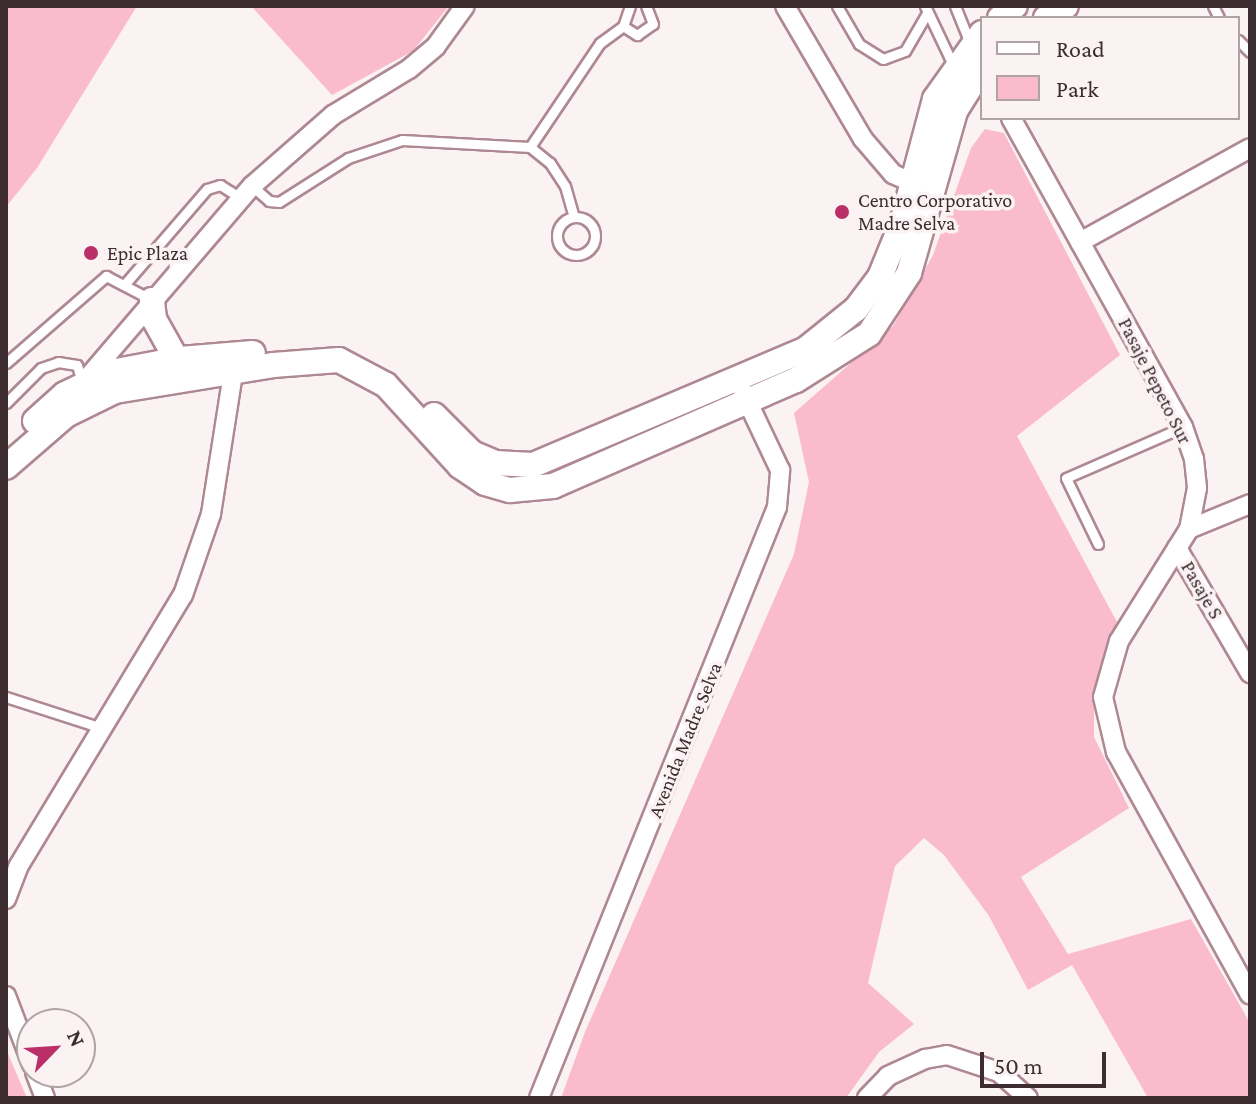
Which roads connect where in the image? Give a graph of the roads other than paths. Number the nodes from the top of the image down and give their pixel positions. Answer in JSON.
{"nodes":[{"id":1,"x":465,"y":6,"type":"edge"},
{"id":2,"x":630,"y":6,"type":"edge"},
{"id":3,"x":646,"y":6,"type":"edge"},
{"id":4,"x":785,"y":6,"type":"edge"},
{"id":5,"x":837,"y":6,"type":"edge"},
{"id":6,"x":955,"y":6,"type":"edge"},
{"id":7,"x":926,"y":9,"type":"edge"},
{"id":8,"x":623,"y":26,"type":"junction"},
{"id":9,"x":979,"y":54,"type":"edge"},
{"id":10,"x":954,"y":67,"type":"junction"},
{"id":11,"x":1012,"y":120,"type":"edge"},
{"id":12,"x":530,"y":147,"type":"junction"},
{"id":13,"x":1250,"y":148,"type":"edge"},
{"id":14,"x":911,"y":182,"type":"junction"},
{"id":15,"x":246,"y":192,"type":"junction"},
{"id":16,"x":574,"y":217,"type":"junction"},
{"id":17,"x":1080,"y":242,"type":"junction"},
{"id":18,"x":124,"y":285,"type":"junction"},
{"id":19,"x":152,"y":300,"type":"junction"},
{"id":20,"x":236,"y":362,"type":"junction"},
{"id":21,"x":6,"y":363,"type":"edge"},
{"id":22,"x":181,"y":368,"type":"junction"},
{"id":23,"x":82,"y":383,"type":"junction"},
{"id":24,"x":743,"y":392,"type":"junction"},
{"id":25,"x":6,"y":403,"type":"edge"},
{"id":26,"x":1183,"y":427,"type":"junction"},
{"id":27,"x":6,"y":446,"type":"edge"},
{"id":28,"x":6,"y":467,"type":"edge"},
{"id":29,"x":1250,"y":504,"type":"edge"},
{"id":30,"x":1189,"y":529,"type":"junction"},
{"id":31,"x":1098,"y":544,"type":"dead end"},
{"id":32,"x":1177,"y":548,"type":"junction"},
{"id":33,"x":1250,"y":673,"type":"edge"},
{"id":34,"x":6,"y":697,"type":"edge"},
{"id":35,"x":102,"y":728,"type":"junction"},
{"id":36,"x":6,"y":899,"type":"edge"},
{"id":37,"x":1250,"y":995,"type":"edge"},
{"id":38,"x":6,"y":996,"type":"edge"},
{"id":39,"x":16,"y":1022,"type":"edge"},
{"id":40,"x":539,"y":1098,"type":"edge"},
{"id":41,"x":867,"y":1098,"type":"edge"},
{"id":42,"x":1028,"y":1098,"type":"edge"}],
"edges":[{"from":1,"to":15,"type":"street"},
{"from":2,"to":8,"type":"lane"},
{"from":3,"to":8,"type":"lane"},
{"from":4,"to":14,"type":"street"},
{"from":5,"to":7,"type":"lane"},
{"from":6,"to":9,"type":"lane"},
{"from":7,"to":10,"type":"lane"},
{"from":8,"to":12,"type":"lane"},
{"from":9,"to":10,"type":"street"},
{"from":9,"to":24,"type":"street"},
{"from":10,"to":14,"type":"street"},
{"from":11,"to":17,"type":"street","name":"Pasaje Pepeto Sur"},
{"from":12,"to":15,"type":"lane"},
{"from":12,"to":16,"type":"lane"},
{"from":13,"to":17,"type":"street"},
{"from":14,"to":24,"type":"street"},
{"from":15,"to":18,"type":"lane"},
{"from":15,"to":19,"type":"street"},
{"from":16,"to":16,"type":"lane"},
{"from":17,"to":26,"type":"street","name":"Pasaje Pepeto Sur"},
{"from":18,"to":19,"type":"lane"},
{"from":18,"to":21,"type":"lane"},
{"from":19,"to":22,"type":"street"},
{"from":19,"to":23,"type":"street"},
{"from":20,"to":22,"type":"street"},
{"from":20,"to":24,"type":"street"},
{"from":20,"to":35,"type":"street"},
{"from":22,"to":23,"type":"street"},
{"from":22,"to":28,"type":"street"},
{"from":23,"to":25,"type":"lane"},
{"from":23,"to":27,"type":"street"},
{"from":24,"to":40,"type":"street","name":"Avenida Madre Selva"},
{"from":26,"to":30,"type":"street","name":"Pasaje Pepeto Sur"},
{"from":26,"to":31,"type":"lane"},
{"from":29,"to":30,"type":"street"},
{"from":30,"to":32,"type":"street","name":"Pasaje Pepeto Sur"},
{"from":32,"to":33,"type":"street","name":"Pasaje S"},
{"from":32,"to":37,"type":"street","name":"Pasaje Pepeto Sur"},
{"from":34,"to":35,"type":"lane"},
{"from":35,"to":36,"type":"street"},
{"from":38,"to":39,"type":"street"},
{"from":41,"to":42,"type":"street"}]}
